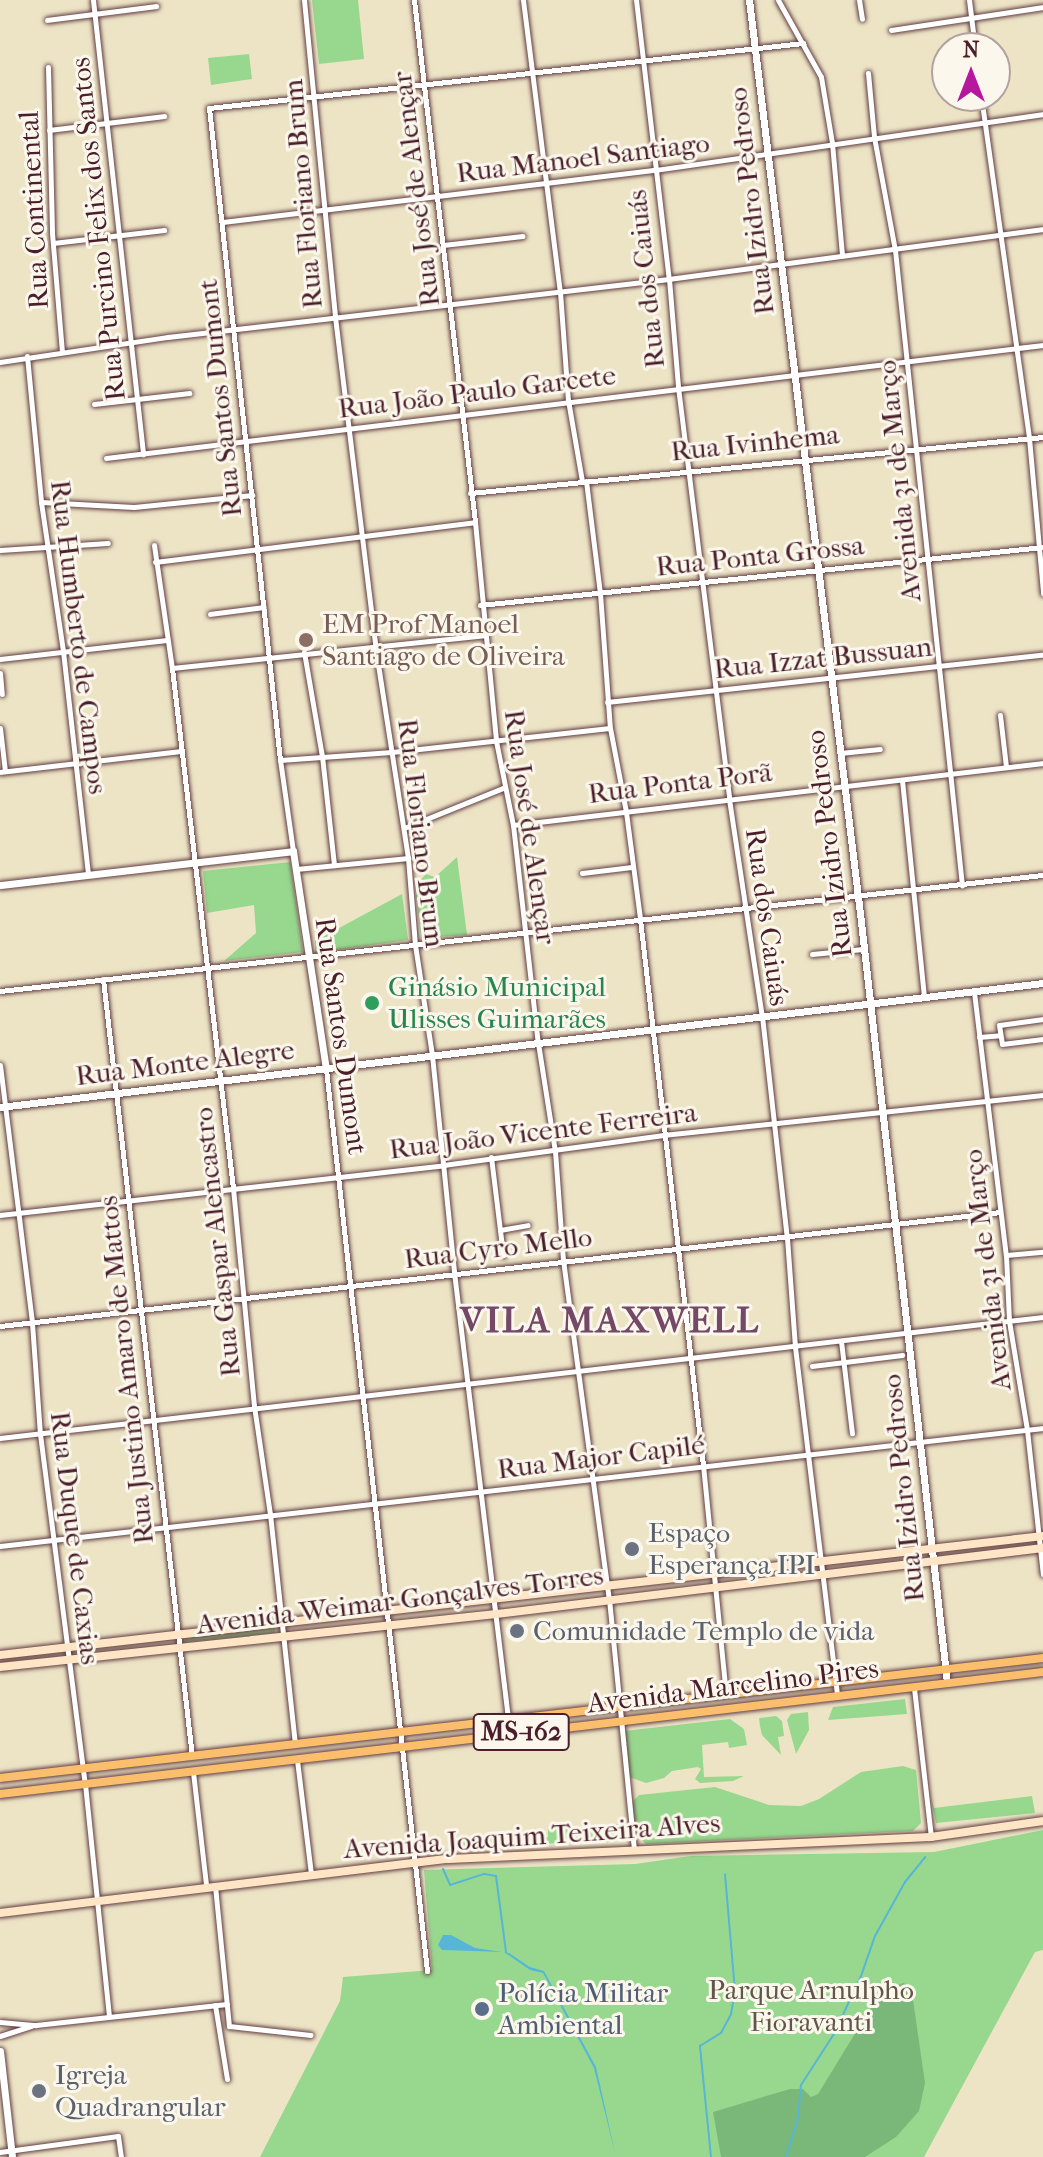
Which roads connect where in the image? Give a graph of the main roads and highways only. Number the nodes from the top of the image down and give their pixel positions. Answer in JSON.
{"nodes":[{"id":1,"x":1041,"y":1542,"type":"edge"},
{"id":2,"x":0,"y":1655,"type":"edge"},
{"id":3,"x":1043,"y":1658,"type":"edge"},
{"id":4,"x":0,"y":1667,"type":"edge"},
{"id":5,"x":1043,"y":1672,"type":"edge"},
{"id":6,"x":726,"y":1695,"type":"junction"},
{"id":7,"x":727,"y":1710,"type":"junction"},
{"id":8,"x":295,"y":1744,"type":"junction"},
{"id":9,"x":192,"y":1756,"type":"junction"},
{"id":10,"x":297,"y":1760,"type":"junction"},
{"id":11,"x":193,"y":1772,"type":"junction"},
{"id":12,"x":0,"y":1778,"type":"edge"},
{"id":13,"x":0,"y":1794,"type":"edge"},
{"id":14,"x":1043,"y":1821,"type":"edge"},
{"id":15,"x":0,"y":1906,"type":"edge"},
{"id":16,"x":25,"y":1907,"type":"junction"},
{"id":17,"x":0,"y":1913,"type":"edge"}],
"edges":[{"from":1,"to":2,"type":"main road","name":"Avenida Weimar Gonçalves Torres"},
{"from":1,"to":4,"type":"main road","name":"Avenida Weimar Gonçalves Torres"},
{"from":3,"to":6,"type":"main road","name":"Avenida Marcelino Pires","number":"MS-162"},
{"from":5,"to":7,"type":"main road","name":"Avenida Marcelino Pires","number":"MS-162"},
{"from":6,"to":7,"type":"main road"},
{"from":6,"to":8,"type":"main road","name":"Avenida Marcelino Pires","number":"MS-162"},
{"from":7,"to":10,"type":"main road","name":"Avenida Marcelino Pires","number":"MS-162"},
{"from":8,"to":9,"type":"main road","name":"Avenida Marcelino Pires","number":"MS-162"},
{"from":8,"to":10,"type":"main road"},
{"from":9,"to":11,"type":"main road"},
{"from":9,"to":12,"type":"main road","name":"Avenida Marcelino Pires","number":"MS-162"},
{"from":10,"to":11,"type":"main road","name":"Avenida Marcelino Pires","number":"MS-162"},
{"from":11,"to":13,"type":"main road","name":"Avenida Marcelino Pires","number":"MS-162"},
{"from":14,"to":16,"type":"main road","name":"Avenida Joaquim Teixeira Alves"},
{"from":15,"to":16,"type":"main road","name":"Avenida Joaquim Teixeira Alves"},
{"from":16,"to":17,"type":"main road","name":"Avenida Joaquim Teixeira Alves"}]}
